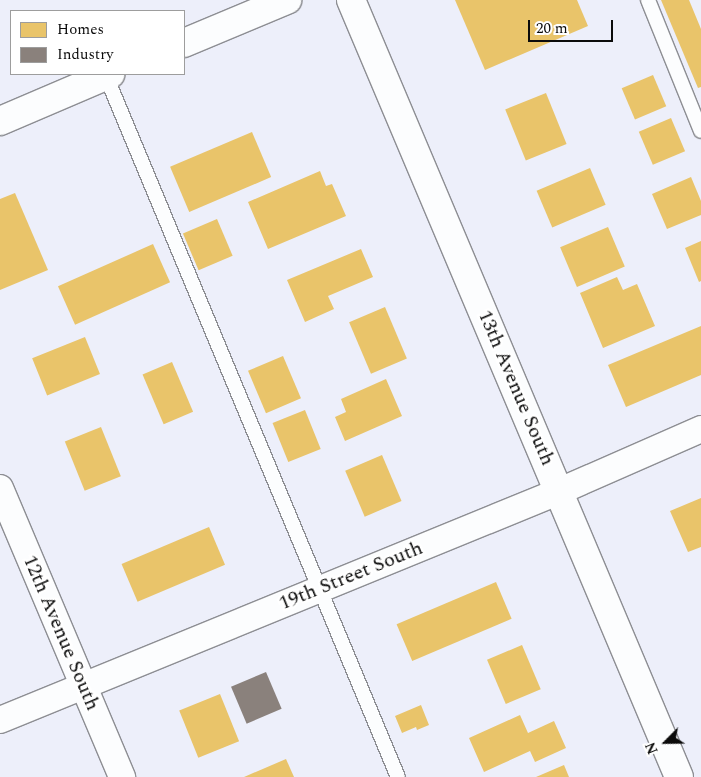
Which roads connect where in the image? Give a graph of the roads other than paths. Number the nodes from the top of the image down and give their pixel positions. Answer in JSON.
{"nodes":[{"id":1,"x":287,"y":0,"type":"edge"},
{"id":2,"x":351,"y":0,"type":"edge"},
{"id":3,"x":648,"y":0,"type":"edge"},
{"id":4,"x":185,"y":43,"type":"edge"},
{"id":5,"x":108,"y":75,"type":"edge"},
{"id":6,"x":0,"y":121,"type":"edge"},
{"id":7,"x":701,"y":131,"type":"edge"},
{"id":8,"x":701,"y":429,"type":"edge"},
{"id":9,"x":0,"y":488,"type":"edge"},
{"id":10,"x":560,"y":491,"type":"junction"},
{"id":11,"x":319,"y":588,"type":"junction"},
{"id":12,"x":83,"y":686,"type":"junction"},
{"id":13,"x":0,"y":720,"type":"edge"},
{"id":14,"x":122,"y":777,"type":"edge"},
{"id":15,"x":398,"y":777,"type":"edge"},
{"id":16,"x":679,"y":777,"type":"edge"}],
"edges":[{"from":1,"to":4,"type":"street"},
{"from":2,"to":10,"type":"street","name":"13th Avenue South"},
{"from":3,"to":7,"type":"lane"},
{"from":5,"to":6,"type":"street"},
{"from":5,"to":11,"type":"lane"},
{"from":8,"to":10,"type":"street","name":"19th Street South"},
{"from":9,"to":12,"type":"street","name":"12th Avenue South"},
{"from":10,"to":11,"type":"street","name":"19th Street South"},
{"from":10,"to":16,"type":"street","name":"13th Avenue South"},
{"from":11,"to":12,"type":"street","name":"19th Street South"},
{"from":11,"to":15,"type":"lane"},
{"from":12,"to":13,"type":"street","name":"19th Street South"},
{"from":12,"to":14,"type":"street","name":"12th Avenue South"}]}
